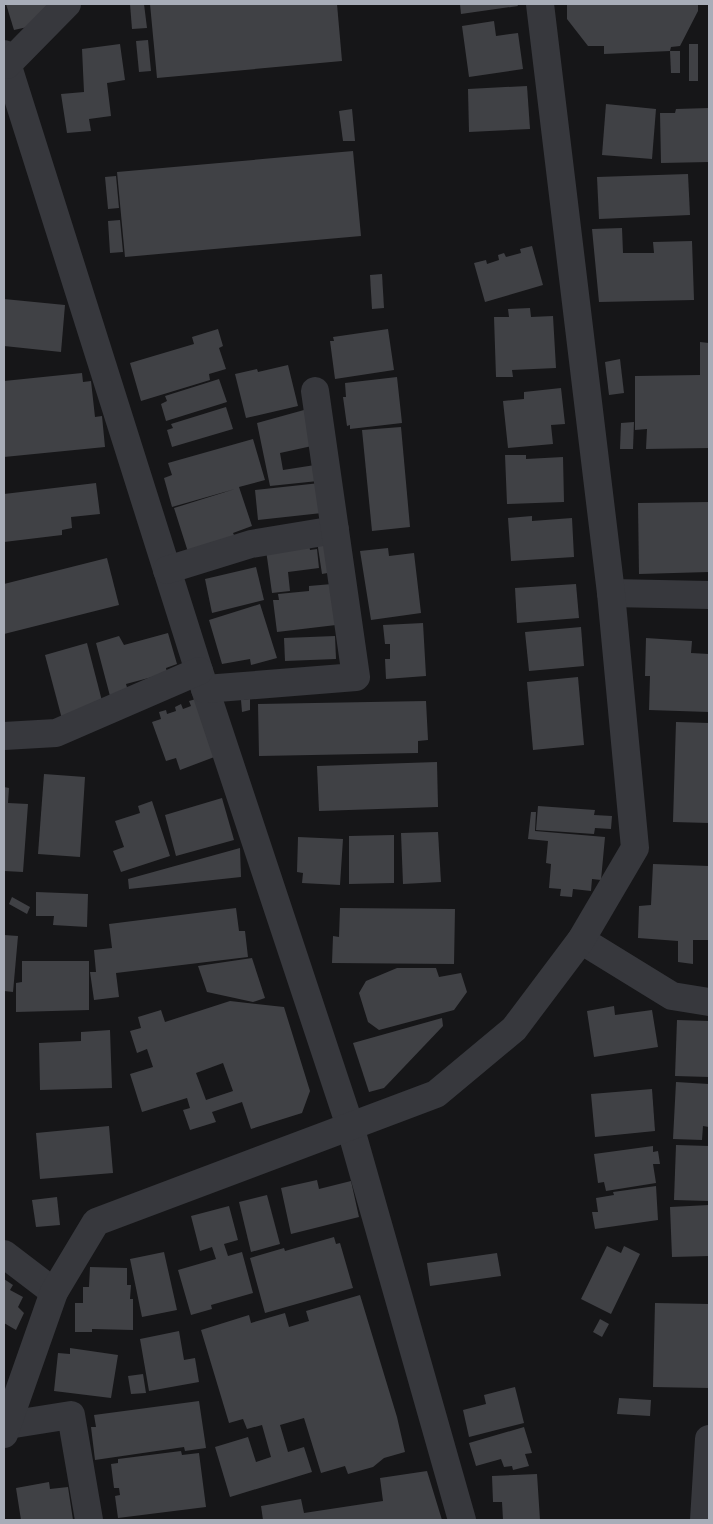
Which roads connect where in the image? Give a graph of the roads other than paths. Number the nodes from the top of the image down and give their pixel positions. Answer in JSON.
{"nodes":[{"id":1,"x":67,"y":4,"type":"edge"},
{"id":2,"x":540,"y":4,"type":"edge"},
{"id":3,"x":6,"y":59,"type":"edge"},
{"id":4,"x":316,"y":391,"type":"dead end"},
{"id":5,"x":335,"y":530,"type":"junction"},
{"id":6,"x":167,"y":570,"type":"junction"},
{"id":7,"x":611,"y":594,"type":"junction"},
{"id":8,"x":709,"y":595,"type":"edge"},
{"id":9,"x":202,"y":680,"type":"junction"},
{"id":10,"x":4,"y":736,"type":"edge"},
{"id":11,"x":581,"y":940,"type":"junction"},
{"id":12,"x":709,"y":1002,"type":"edge"},
{"id":13,"x":350,"y":1126,"type":"junction"},
{"id":14,"x":4,"y":1254,"type":"edge"},
{"id":15,"x":54,"y":1292,"type":"junction"},
{"id":16,"x":6,"y":1429,"type":"edge"},
{"id":17,"x":709,"y":1439,"type":"edge"},
{"id":18,"x":706,"y":1516,"type":"edge"},
{"id":19,"x":89,"y":1520,"type":"edge"},
{"id":20,"x":462,"y":1520,"type":"edge"}],
"edges":[{"from":1,"to":3,"type":"street"},
{"from":2,"to":7,"type":"street"},
{"from":3,"to":6,"type":"street"},
{"from":4,"to":5,"type":"street"},
{"from":5,"to":6,"type":"street"},
{"from":5,"to":9,"type":"street"},
{"from":6,"to":9,"type":"street"},
{"from":7,"to":8,"type":"street"},
{"from":7,"to":11,"type":"street"},
{"from":9,"to":10,"type":"street"},
{"from":9,"to":13,"type":"street"},
{"from":11,"to":12,"type":"street"},
{"from":11,"to":13,"type":"street"},
{"from":13,"to":15,"type":"street"},
{"from":13,"to":20,"type":"street"},
{"from":14,"to":15,"type":"street"},
{"from":15,"to":16,"type":"street"},
{"from":16,"to":19,"type":"street"},
{"from":17,"to":18,"type":"street"}]}
